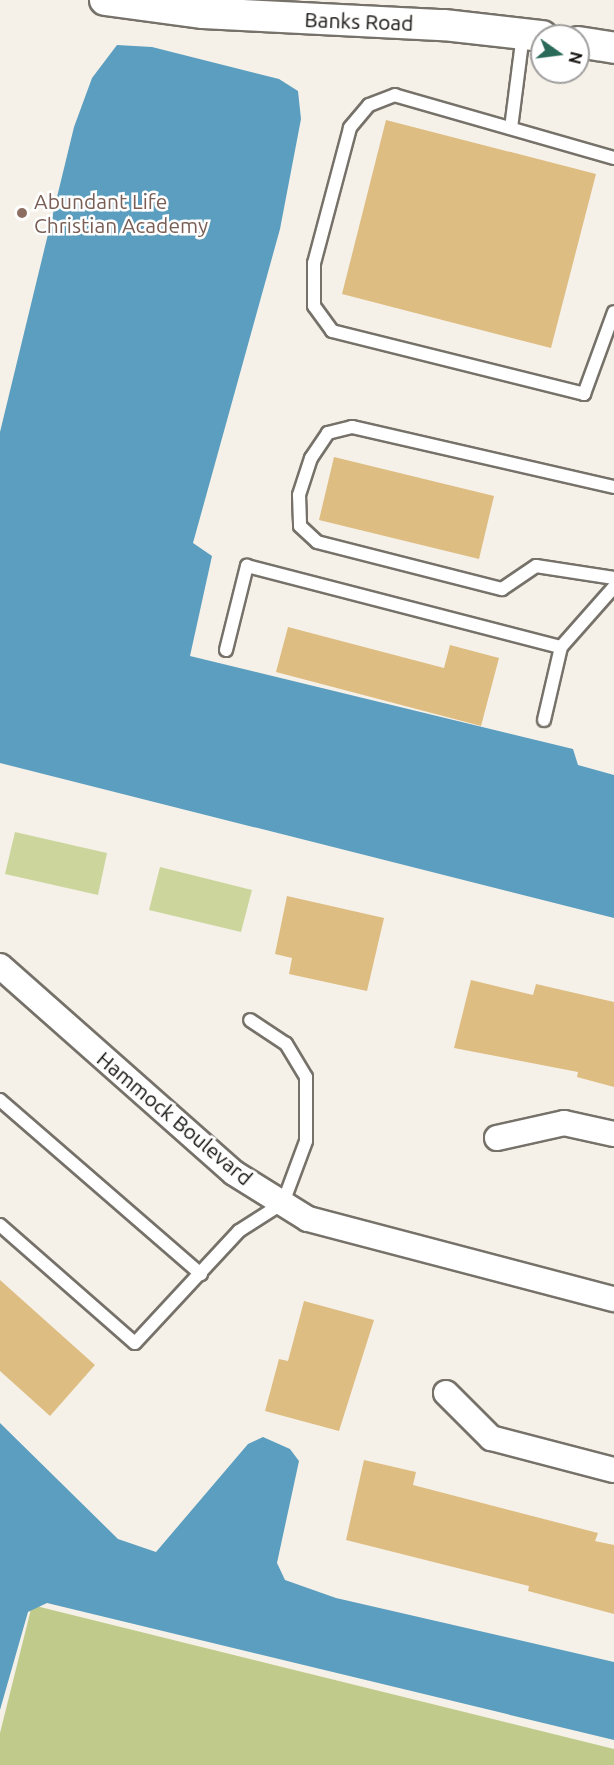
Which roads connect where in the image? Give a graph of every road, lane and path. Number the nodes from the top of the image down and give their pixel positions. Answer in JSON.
{"nodes":[{"id":1,"x":105,"y":0,"type":"edge"},
{"id":2,"x":530,"y":35,"type":"edge"},
{"id":3,"x":530,"y":44,"type":"edge"},
{"id":4,"x":590,"y":44,"type":"edge"},
{"id":5,"x":614,"y":48,"type":"edge"},
{"id":6,"x":511,"y":128,"type":"junction"},
{"id":7,"x":614,"y":158,"type":"edge"},
{"id":8,"x":614,"y":312,"type":"edge"},
{"id":9,"x":614,"y":488,"type":"edge"},
{"id":10,"x":614,"y":578,"type":"edge"},
{"id":11,"x":614,"y":587,"type":"edge"},
{"id":12,"x":561,"y":647,"type":"junction"},
{"id":13,"x":226,"y":650,"type":"dead end"},
{"id":14,"x":544,"y":720,"type":"dead end"},
{"id":15,"x":0,"y":966,"type":"edge"},
{"id":16,"x":250,"y":1020,"type":"dead end"},
{"id":17,"x":0,"y":1100,"type":"edge"},
{"id":18,"x":614,"y":1134,"type":"edge"},
{"id":19,"x":497,"y":1138,"type":"dead end"},
{"id":20,"x":283,"y":1203,"type":"junction"},
{"id":21,"x":0,"y":1225,"type":"edge"},
{"id":22,"x":201,"y":1274,"type":"junction"},
{"id":23,"x":614,"y":1299,"type":"edge"},
{"id":24,"x":446,"y":1393,"type":"dead end"},
{"id":25,"x":614,"y":1470,"type":"edge"}],
"edges":[{"from":1,"to":2,"type":"street","name":"Banks Road"},
{"from":3,"to":6,"type":"lane"},
{"from":4,"to":5,"type":"street"},
{"from":6,"to":7,"type":"lane"},
{"from":6,"to":8,"type":"lane"},
{"from":9,"to":10,"type":"lane"},
{"from":11,"to":12,"type":"lane"},
{"from":12,"to":13,"type":"lane"},
{"from":12,"to":14,"type":"lane"},
{"from":15,"to":20,"type":"street","name":"Hammock Boulevard"},
{"from":16,"to":20,"type":"lane"},
{"from":17,"to":22,"type":"lane"},
{"from":18,"to":19,"type":"street"},
{"from":20,"to":22,"type":"lane"},
{"from":20,"to":23,"type":"street","name":"Hammock Boulevard"},
{"from":21,"to":22,"type":"lane"},
{"from":24,"to":25,"type":"street"}]}
